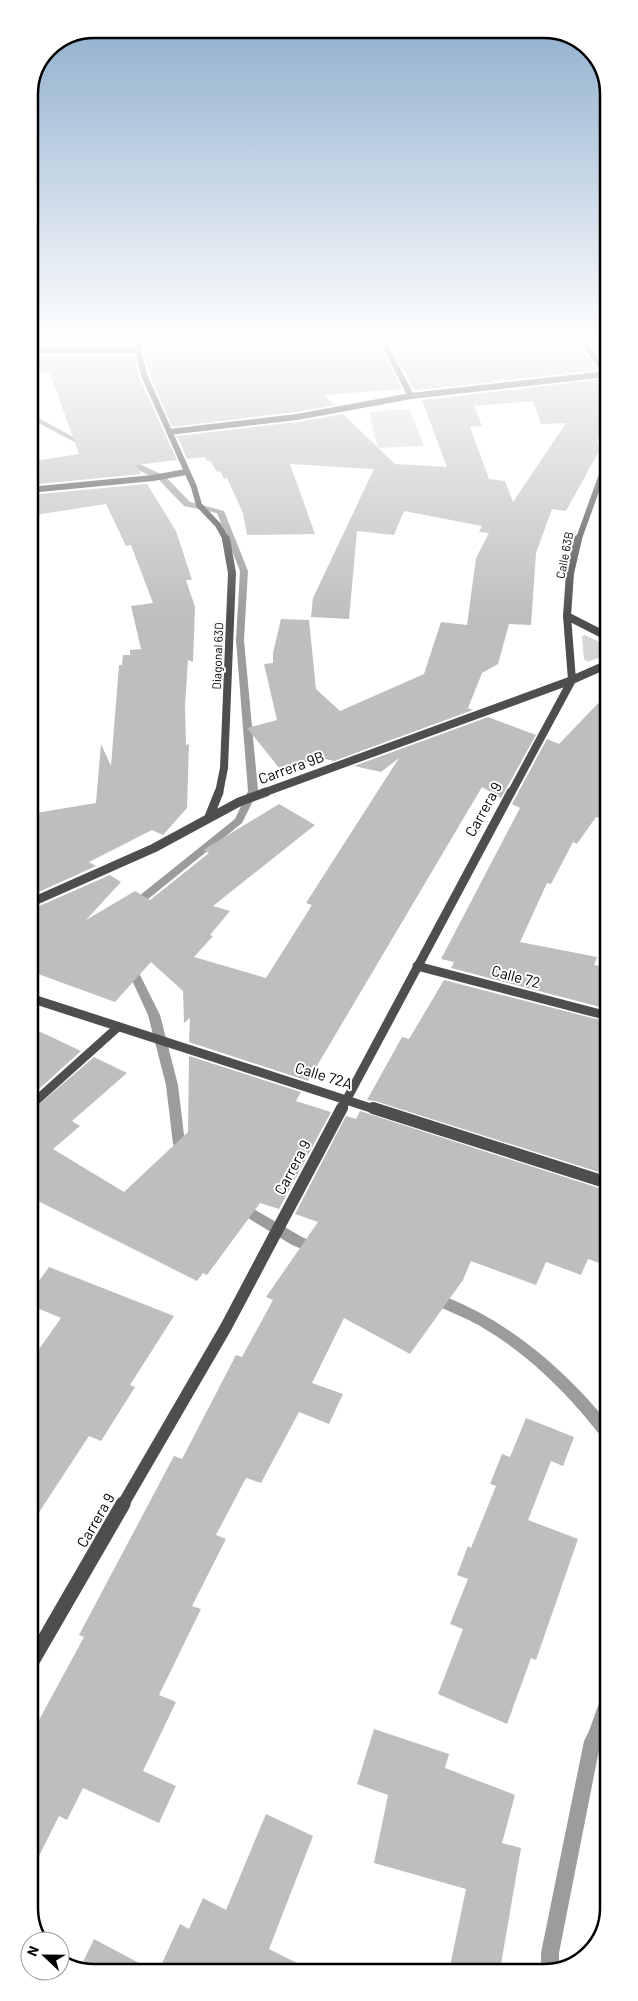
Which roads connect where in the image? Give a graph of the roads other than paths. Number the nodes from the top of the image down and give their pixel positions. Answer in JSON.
{"nodes":[{"id":1,"x":174,"y":431,"type":"edge"},
{"id":2,"x":169,"y":432,"type":"joint"},
{"id":3,"x":186,"y":472,"type":"junction"},
{"id":4,"x":600,"y":478,"type":"edge"},
{"id":5,"x":37,"y":489,"type":"edge"},
{"id":6,"x":567,"y":616,"type":"junction"},
{"id":7,"x":600,"y":633,"type":"edge"},
{"id":8,"x":600,"y":668,"type":"edge"},
{"id":9,"x":572,"y":680,"type":"junction"},
{"id":10,"x":209,"y":817,"type":"junction"},
{"id":11,"x":37,"y":900,"type":"edge"},
{"id":12,"x":416,"y":966,"type":"junction"},
{"id":13,"x":37,"y":1000,"type":"edge"},
{"id":14,"x":600,"y":1014,"type":"edge"},
{"id":15,"x":118,"y":1028,"type":"junction"},
{"id":16,"x":347,"y":1098,"type":"junction"},
{"id":17,"x":37,"y":1100,"type":"edge"},
{"id":18,"x":600,"y":1180,"type":"edge"},
{"id":19,"x":37,"y":1653,"type":"edge"}],
"edges":[{"from":1,"to":2,"type":"street"},
{"from":2,"to":3,"type":"street"},
{"from":3,"to":5,"type":"street"},
{"from":3,"to":10,"type":"street","name":"Diagonal 63D"},
{"from":4,"to":6,"type":"street","name":"Calle 63B"},
{"from":6,"to":7,"type":"street"},
{"from":6,"to":9,"type":"street"},
{"from":8,"to":9,"type":"street"},
{"from":9,"to":10,"type":"street","name":"Carrera 9B"},
{"from":9,"to":12,"type":"street","name":"Carrera 9"},
{"from":10,"to":11,"type":"street","name":"Carrera 9B"},
{"from":12,"to":14,"type":"street","name":"Calle 72"},
{"from":12,"to":16,"type":"street","name":"Carrera 9"},
{"from":13,"to":15,"type":"street","name":"Calle 72A"},
{"from":15,"to":16,"type":"street","name":"Calle 72A"},
{"from":15,"to":17,"type":"street"},
{"from":16,"to":18,"type":"street","name":"Calle 72A"},
{"from":16,"to":19,"type":"street","name":"Carrera 9"}]}
